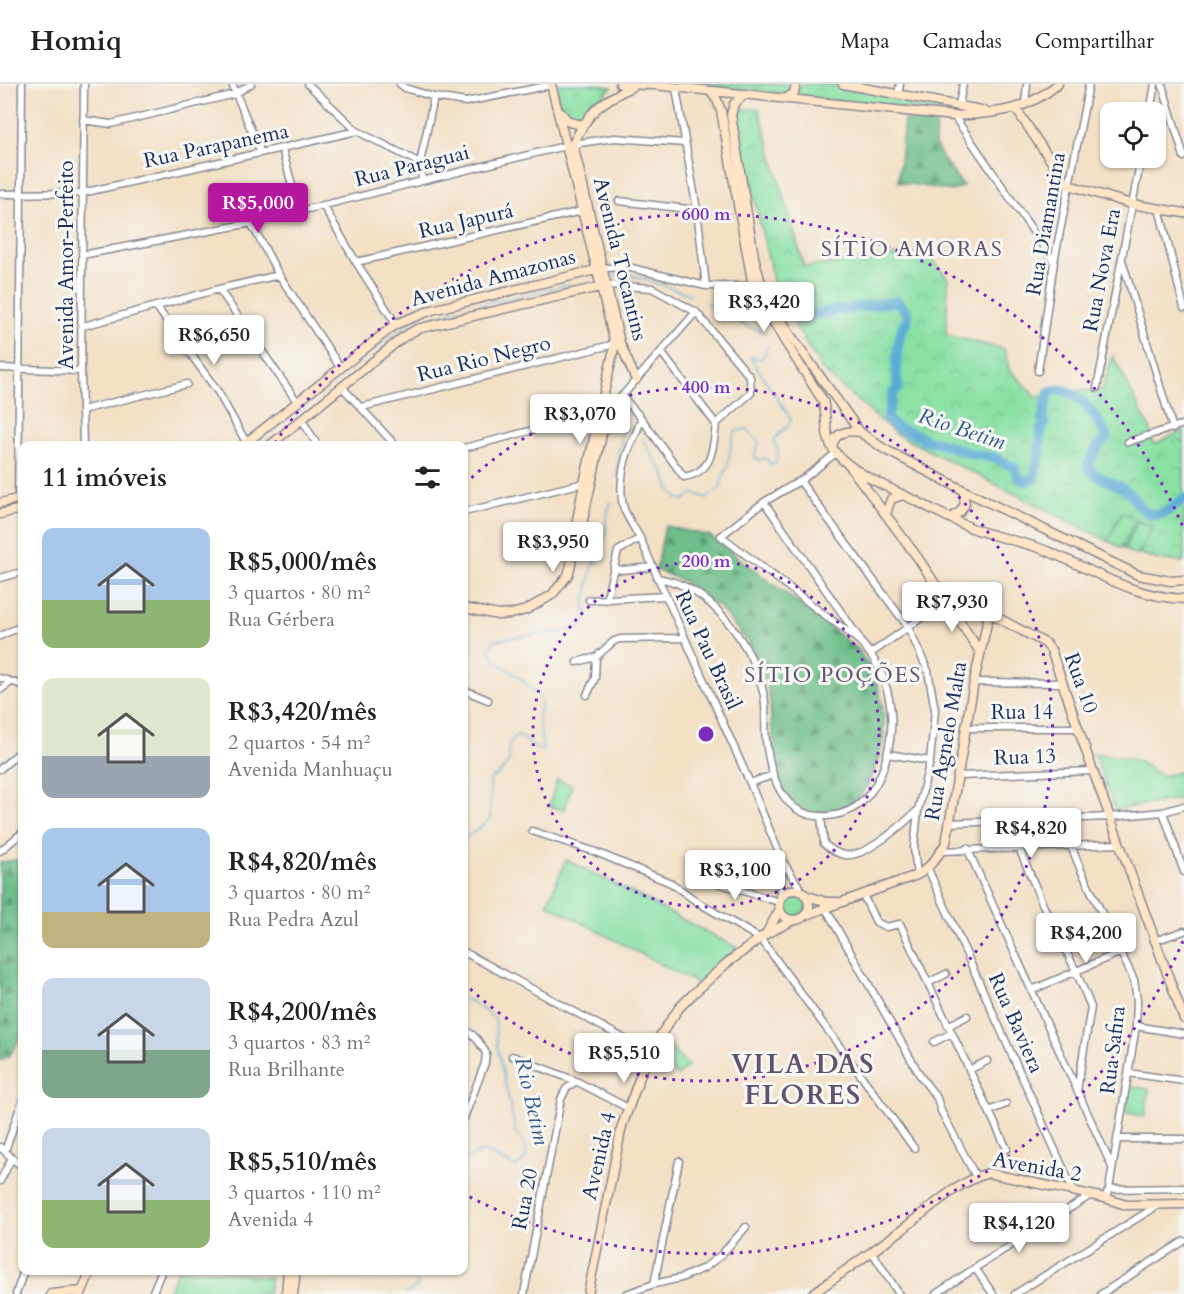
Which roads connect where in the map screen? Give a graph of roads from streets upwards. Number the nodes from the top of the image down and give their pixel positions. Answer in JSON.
{"nodes":[{"id":1,"x":22,"y":84,"type":"edge"},
{"id":2,"x":84,"y":84,"type":"edge"},
{"id":3,"x":232,"y":84,"type":"edge"},
{"id":4,"x":251,"y":84,"type":"edge"},
{"id":5,"x":308,"y":84,"type":"edge"},
{"id":6,"x":400,"y":84,"type":"edge"},
{"id":7,"x":551,"y":84,"type":"edge"},
{"id":8,"x":620,"y":84,"type":"edge"},
{"id":9,"x":796,"y":84,"type":"edge"},
{"id":10,"x":843,"y":84,"type":"edge"},
{"id":11,"x":900,"y":84,"type":"edge"},
{"id":12,"x":963,"y":84,"type":"edge"},
{"id":13,"x":1027,"y":84,"type":"edge"},
{"id":14,"x":1058,"y":84,"type":"edge"},
{"id":15,"x":1089,"y":84,"type":"edge"},
{"id":16,"x":1155,"y":84,"type":"edge"},
{"id":17,"x":1162,"y":84,"type":"edge"},
{"id":18,"x":635,"y":85,"type":"edge"},
{"id":19,"x":680,"y":87,"type":"edge"},
{"id":20,"x":710,"y":91,"type":"junction"},
{"id":21,"x":235,"y":94,"type":"junction"},
{"id":22,"x":745,"y":94,"type":"junction"},
{"id":23,"x":898,"y":94,"type":"junction"},
{"id":24,"x":434,"y":97,"type":"junction"},
{"id":25,"x":786,"y":99,"type":"junction"},
{"id":26,"x":1151,"y":102,"type":"edge"},
{"id":27,"x":1025,"y":104,"type":"junction"},
{"id":28,"x":959,"y":105,"type":"junction"},
{"id":29,"x":1016,"y":109,"type":"junction"},
{"id":30,"x":558,"y":110,"type":"junction"},
{"id":31,"x":995,"y":113,"type":"junction"},
{"id":32,"x":954,"y":116,"type":"junction"},
{"id":33,"x":83,"y":120,"type":"junction"},
{"id":34,"x":583,"y":125,"type":"junction"},
{"id":35,"x":357,"y":131,"type":"junction"},
{"id":36,"x":685,"y":143,"type":"junction"},
{"id":37,"x":570,"y":145,"type":"junction"},
{"id":38,"x":282,"y":149,"type":"junction"},
{"id":39,"x":260,"y":151,"type":"junction"},
{"id":40,"x":1184,"y":157,"type":"edge"},
{"id":41,"x":420,"y":164,"type":"junction"},
{"id":42,"x":1139,"y":168,"type":"edge"},
{"id":43,"x":422,"y":180,"type":"junction"},
{"id":44,"x":1069,"y":185,"type":"junction"},
{"id":45,"x":82,"y":193,"type":"junction"},
{"id":46,"x":0,"y":194,"type":"edge"},
{"id":47,"x":19,"y":195,"type":"junction"},
{"id":48,"x":619,"y":201,"type":"dead end"},
{"id":49,"x":1131,"y":204,"type":"junction"},
{"id":50,"x":322,"y":205,"type":"junction"},
{"id":51,"x":1159,"y":208,"type":"junction"},
{"id":52,"x":299,"y":210,"type":"junction"},
{"id":53,"x":697,"y":210,"type":"junction"},
{"id":54,"x":582,"y":211,"type":"junction"},
{"id":55,"x":1184,"y":213,"type":"edge"},
{"id":56,"x":251,"y":223,"type":"junction"},
{"id":57,"x":82,"y":255,"type":"junction"},
{"id":58,"x":1122,"y":260,"type":"junction"},
{"id":59,"x":356,"y":262,"type":"junction"},
{"id":60,"x":1054,"y":262,"type":"junction"},
{"id":61,"x":600,"y":269,"type":"junction"},
{"id":62,"x":279,"y":275,"type":"junction"},
{"id":63,"x":604,"y":286,"type":"junction"},
{"id":64,"x":706,"y":286,"type":"junction"},
{"id":65,"x":753,"y":286,"type":"junction"},
{"id":66,"x":219,"y":289,"type":"junction"},
{"id":67,"x":156,"y":306,"type":"junction"},
{"id":68,"x":1184,"y":308,"type":"edge"},
{"id":69,"x":770,"y":309,"type":"junction"},
{"id":70,"x":696,"y":312,"type":"junction"},
{"id":71,"x":396,"y":324,"type":"junction"},
{"id":72,"x":83,"y":326,"type":"junction"},
{"id":73,"x":786,"y":337,"type":"junction"},
{"id":74,"x":617,"y":343,"type":"junction"},
{"id":75,"x":662,"y":352,"type":"junction"},
{"id":76,"x":340,"y":367,"type":"junction"},
{"id":77,"x":0,"y":368,"type":"edge"},
{"id":78,"x":18,"y":368,"type":"junction"},
{"id":79,"x":81,"y":371,"type":"junction"},
{"id":80,"x":1038,"y":371,"type":"dead end"},
{"id":81,"x":636,"y":380,"type":"junction"},
{"id":82,"x":188,"y":384,"type":"dead end"},
{"id":83,"x":342,"y":387,"type":"junction"},
{"id":84,"x":1097,"y":388,"type":"dead end"},
{"id":85,"x":622,"y":396,"type":"junction"},
{"id":86,"x":298,"y":403,"type":"junction"},
{"id":87,"x":362,"y":407,"type":"junction"},
{"id":88,"x":82,"y":410,"type":"junction"},
{"id":89,"x":604,"y":412,"type":"junction"},
{"id":90,"x":641,"y":418,"type":"junction"},
{"id":91,"x":302,"y":420,"type":"junction"},
{"id":92,"x":716,"y":424,"type":"junction"},
{"id":93,"x":1184,"y":424,"type":"edge"},
{"id":94,"x":1173,"y":429,"type":"junction"},
{"id":95,"x":860,"y":432,"type":"junction"},
{"id":96,"x":19,"y":441,"type":"edge"},
{"id":97,"x":83,"y":441,"type":"edge"},
{"id":98,"x":243,"y":441,"type":"edge"},
{"id":99,"x":250,"y":441,"type":"edge"},
{"id":100,"x":275,"y":441,"type":"edge"},
{"id":101,"x":315,"y":441,"type":"edge"},
{"id":102,"x":392,"y":441,"type":"edge"},
{"id":103,"x":1128,"y":442,"type":"dead end"},
{"id":104,"x":468,"y":447,"type":"edge"},
{"id":105,"x":834,"y":450,"type":"junction"},
{"id":106,"x":847,"y":463,"type":"junction"},
{"id":107,"x":800,"y":481,"type":"junction"},
{"id":108,"x":584,"y":483,"type":"junction"},
{"id":109,"x":963,"y":490,"type":"junction"},
{"id":110,"x":903,"y":495,"type":"junction"},
{"id":111,"x":18,"y":499,"type":"edge"},
{"id":112,"x":764,"y":502,"type":"junction"},
{"id":113,"x":0,"y":503,"type":"edge"},
{"id":114,"x":18,"y":510,"type":"edge"},
{"id":115,"x":468,"y":511,"type":"edge"},
{"id":116,"x":0,"y":514,"type":"edge"},
{"id":117,"x":886,"y":514,"type":"junction"},
{"id":118,"x":950,"y":518,"type":"junction"},
{"id":119,"x":640,"y":538,"type":"junction"},
{"id":120,"x":574,"y":549,"type":"junction"},
{"id":121,"x":614,"y":565,"type":"junction"},
{"id":122,"x":652,"y":567,"type":"junction"},
{"id":123,"x":18,"y":573,"type":"edge"},
{"id":124,"x":0,"y":578,"type":"edge"},
{"id":125,"x":657,"y":578,"type":"junction"},
{"id":126,"x":1184,"y":580,"type":"edge"},
{"id":127,"x":938,"y":586,"type":"junction"},
{"id":128,"x":664,"y":596,"type":"junction"},
{"id":129,"x":1184,"y":599,"type":"edge"},
{"id":130,"x":589,"y":600,"type":"dead end"},
{"id":131,"x":606,"y":600,"type":"junction"},
{"id":132,"x":947,"y":600,"type":"junction"},
{"id":133,"x":468,"y":609,"type":"edge"},
{"id":134,"x":988,"y":614,"type":"junction"},
{"id":135,"x":908,"y":627,"type":"junction"},
{"id":136,"x":18,"y":628,"type":"edge"},
{"id":137,"x":0,"y":636,"type":"edge"},
{"id":138,"x":684,"y":639,"type":"junction"},
{"id":139,"x":864,"y":645,"type":"junction"},
{"id":140,"x":980,"y":652,"type":"junction"},
{"id":141,"x":870,"y":654,"type":"junction"},
{"id":142,"x":596,"y":657,"type":"junction"},
{"id":143,"x":577,"y":662,"type":"dead end"},
{"id":144,"x":0,"y":678,"type":"edge"},
{"id":145,"x":11,"y":682,"type":"junction"},
{"id":146,"x":974,"y":682,"type":"junction"},
{"id":147,"x":1062,"y":683,"type":"junction"},
{"id":148,"x":18,"y":684,"type":"edge"},
{"id":149,"x":0,"y":690,"type":"edge"},
{"id":150,"x":468,"y":692,"type":"edge"},
{"id":151,"x":587,"y":695,"type":"dead end"},
{"id":152,"x":488,"y":700,"type":"dead end"},
{"id":153,"x":966,"y":728,"type":"junction"},
{"id":154,"x":1078,"y":728,"type":"junction"},
{"id":155,"x":18,"y":753,"type":"edge"},
{"id":156,"x":888,"y":754,"type":"junction"},
{"id":157,"x":930,"y":761,"type":"junction"},
{"id":158,"x":0,"y":769,"type":"edge"},
{"id":159,"x":1093,"y":771,"type":"junction"},
{"id":160,"x":773,"y":775,"type":"junction"},
{"id":161,"x":958,"y":776,"type":"junction"},
{"id":162,"x":750,"y":783,"type":"junction"},
{"id":163,"x":1184,"y":807,"type":"edge"},
{"id":164,"x":918,"y":810,"type":"junction"},
{"id":165,"x":1163,"y":812,"type":"junction"},
{"id":166,"x":821,"y":816,"type":"junction"},
{"id":167,"x":1110,"y":817,"type":"junction"},
{"id":168,"x":950,"y":823,"type":"junction"},
{"id":169,"x":532,"y":831,"type":"dead end"},
{"id":170,"x":18,"y":836,"type":"edge"},
{"id":171,"x":1120,"y":844,"type":"junction"},
{"id":172,"x":1071,"y":846,"type":"junction"},
{"id":173,"x":967,"y":848,"type":"junction"},
{"id":174,"x":1019,"y":848,"type":"junction"},
{"id":175,"x":0,"y":851,"type":"edge"},
{"id":176,"x":941,"y":851,"type":"junction"},
{"id":177,"x":782,"y":860,"type":"junction"},
{"id":178,"x":928,"y":869,"type":"junction"},
{"id":179,"x":1184,"y":872,"type":"edge"},
{"id":180,"x":916,"y":875,"type":"junction"},
{"id":181,"x":698,"y":877,"type":"dead end"},
{"id":182,"x":804,"y":894,"type":"junction"},
{"id":183,"x":863,"y":895,"type":"junction"},
{"id":184,"x":818,"y":900,"type":"junction"},
{"id":185,"x":844,"y":902,"type":"junction"},
{"id":186,"x":780,"y":904,"type":"junction"},
{"id":187,"x":826,"y":909,"type":"junction"},
{"id":188,"x":806,"y":915,"type":"junction"},
{"id":189,"x":794,"y":920,"type":"junction"},
{"id":190,"x":1184,"y":931,"type":"edge"},
{"id":191,"x":763,"y":936,"type":"junction"},
{"id":192,"x":1154,"y":941,"type":"junction"},
{"id":193,"x":1121,"y":952,"type":"junction"},
{"id":194,"x":468,"y":954,"type":"edge"},
{"id":195,"x":1077,"y":971,"type":"junction"},
{"id":196,"x":946,"y":974,"type":"dead end"},
{"id":197,"x":928,"y":983,"type":"junction"},
{"id":198,"x":1032,"y":990,"type":"junction"},
{"id":199,"x":967,"y":1016,"type":"dead end"},
{"id":200,"x":1184,"y":1019,"type":"edge"},
{"id":201,"x":948,"y":1026,"type":"junction"},
{"id":202,"x":1136,"y":1026,"type":"junction"},
{"id":203,"x":468,"y":1032,"type":"edge"},
{"id":204,"x":952,"y":1033,"type":"junction"},
{"id":205,"x":1184,"y":1034,"type":"edge"},
{"id":206,"x":934,"y":1042,"type":"dead end"},
{"id":207,"x":650,"y":1052,"type":"junction"},
{"id":208,"x":512,"y":1056,"type":"dead end"},
{"id":209,"x":987,"y":1061,"type":"dead end"},
{"id":210,"x":969,"y":1070,"type":"junction"},
{"id":211,"x":1128,"y":1073,"type":"junction"},
{"id":212,"x":576,"y":1081,"type":"junction"},
{"id":213,"x":1184,"y":1081,"type":"edge"},
{"id":214,"x":1077,"y":1092,"type":"junction"},
{"id":215,"x":468,"y":1104,"type":"edge"},
{"id":216,"x":1006,"y":1104,"type":"dead end"},
{"id":217,"x":628,"y":1108,"type":"junction"},
{"id":218,"x":989,"y":1111,"type":"junction"},
{"id":219,"x":18,"y":1114,"type":"edge"},
{"id":220,"x":1117,"y":1139,"type":"junction"},
{"id":221,"x":1184,"y":1140,"type":"edge"},
{"id":222,"x":914,"y":1148,"type":"dead end"},
{"id":223,"x":3,"y":1149,"type":"edge"},
{"id":224,"x":1007,"y":1149,"type":"dead end"},
{"id":225,"x":12,"y":1158,"type":"junction"},
{"id":226,"x":680,"y":1161,"type":"dead end"},
{"id":227,"x":18,"y":1163,"type":"edge"},
{"id":228,"x":1112,"y":1168,"type":"junction"},
{"id":229,"x":976,"y":1177,"type":"junction"},
{"id":230,"x":0,"y":1181,"type":"edge"},
{"id":231,"x":1184,"y":1188,"type":"edge"},
{"id":232,"x":1110,"y":1189,"type":"junction"},
{"id":233,"x":1074,"y":1191,"type":"junction"},
{"id":234,"x":1090,"y":1195,"type":"junction"},
{"id":235,"x":1105,"y":1198,"type":"junction"},
{"id":236,"x":1184,"y":1204,"type":"edge"},
{"id":237,"x":1157,"y":1206,"type":"junction"},
{"id":238,"x":747,"y":1227,"type":"dead end"},
{"id":239,"x":1184,"y":1241,"type":"edge"},
{"id":240,"x":872,"y":1252,"type":"junction"},
{"id":241,"x":975,"y":1268,"type":"junction"},
{"id":242,"x":22,"y":1275,"type":"edge"},
{"id":243,"x":89,"y":1275,"type":"edge"},
{"id":244,"x":160,"y":1275,"type":"edge"},
{"id":245,"x":288,"y":1275,"type":"edge"},
{"id":246,"x":295,"y":1275,"type":"edge"},
{"id":247,"x":654,"y":1284,"type":"junction"},
{"id":248,"x":82,"y":1293,"type":"edge"},
{"id":249,"x":16,"y":1294,"type":"edge"},
{"id":250,"x":51,"y":1294,"type":"edge"},
{"id":251,"x":152,"y":1294,"type":"edge"},
{"id":252,"x":286,"y":1294,"type":"edge"},
{"id":253,"x":293,"y":1294,"type":"edge"},
{"id":254,"x":525,"y":1294,"type":"edge"},
{"id":255,"x":588,"y":1294,"type":"edge"},
{"id":256,"x":626,"y":1294,"type":"edge"},
{"id":257,"x":812,"y":1294,"type":"edge"},
{"id":258,"x":899,"y":1294,"type":"edge"},
{"id":259,"x":936,"y":1294,"type":"edge"},
{"id":260,"x":993,"y":1294,"type":"edge"},
{"id":261,"x":1015,"y":1294,"type":"edge"},
{"id":262,"x":1101,"y":1294,"type":"edge"}],
"edges":[{"from":1,"to":47,"type":"street"},
{"from":2,"to":33,"type":"street","name":"Avenida Amor-Perfeito"},
{"from":3,"to":21,"type":"street"},
{"from":4,"to":21,"type":"street"},
{"from":5,"to":35,"type":"street"},
{"from":6,"to":24,"type":"street"},
{"from":7,"to":24,"type":"street"},
{"from":7,"to":30,"type":"street"},
{"from":8,"to":18,"type":"street"},
{"from":9,"to":25,"type":"street"},
{"from":10,"to":23,"type":"street"},
{"from":11,"to":23,"type":"street"},
{"from":12,"to":28,"type":"street"},
{"from":13,"to":27,"type":"street"},
{"from":14,"to":27,"type":"street"},
{"from":15,"to":44,"type":"street","name":"Rua Diamantina"},
{"from":16,"to":26,"type":"street"},
{"from":17,"to":40,"type":"street"},
{"from":18,"to":19,"type":"street"},
{"from":18,"to":34,"type":"street"},
{"from":19,"to":20,"type":"street"},
{"from":19,"to":36,"type":"street"},
{"from":20,"to":22,"type":"street"},
{"from":20,"to":65,"type":"street"},
{"from":21,"to":33,"type":"street"},
{"from":21,"to":39,"type":"street"},
{"from":22,"to":25,"type":"street"},
{"from":22,"to":69,"type":"street"},
{"from":23,"to":28,"type":"street"},
{"from":24,"to":41,"type":"street"},
{"from":25,"to":32,"type":"street"},
{"from":27,"to":29,"type":"street"},
{"from":28,"to":31,"type":"street"},
{"from":28,"to":32,"type":"street"},
{"from":29,"to":31,"type":"street"},
{"from":29,"to":44,"type":"street"},
{"from":30,"to":34,"type":"street"},
{"from":30,"to":37,"type":"street"},
{"from":31,"to":32,"type":"street"},
{"from":32,"to":60,"type":"street"},
{"from":33,"to":45,"type":"street","name":"Avenida Amor-Perfeito"},
{"from":34,"to":37,"type":"street"},
{"from":35,"to":38,"type":"street","name":"Rua Parapanema"},
{"from":35,"to":41,"type":"street"},
{"from":36,"to":37,"type":"street","name":"Rua Paraguai"},
{"from":36,"to":53,"type":"street"},
{"from":37,"to":43,"type":"street","name":"Rua Paraguai"},
{"from":37,"to":54,"type":"street","name":"Avenida Tocantins"},
{"from":37,"to":61,"type":"street","name":"Avenida Tocantins"},
{"from":38,"to":39,"type":"street","name":"Rua Parapanema"},
{"from":38,"to":52,"type":"street"},
{"from":39,"to":45,"type":"street","name":"Rua Parapanema"},
{"from":41,"to":43,"type":"street"},
{"from":42,"to":49,"type":"street","name":"Rua Nova Era"},
{"from":43,"to":50,"type":"street","name":"Rua Paraguai"},
{"from":44,"to":49,"type":"street"},
{"from":44,"to":60,"type":"street","name":"Rua Diamantina"},
{"from":45,"to":47,"type":"street","name":"Rua Parapanema"},
{"from":45,"to":57,"type":"street","name":"Avenida Amor-Perfeito"},
{"from":46,"to":47,"type":"street","name":"Rua Parapanema"},
{"from":47,"to":78,"type":"street"},
{"from":48,"to":53,"type":"street"},
{"from":49,"to":51,"type":"street"},
{"from":49,"to":58,"type":"street","name":"Rua Nova Era"},
{"from":50,"to":52,"type":"street","name":"Rua Paraguai"},
{"from":50,"to":59,"type":"street"},
{"from":51,"to":55,"type":"street"},
{"from":51,"to":68,"type":"street"},
{"from":52,"to":56,"type":"street","name":"Rua Paraguai"},
{"from":53,"to":64,"type":"street"},
{"from":54,"to":59,"type":"street","name":"Rua Japurá"},
{"from":54,"to":61,"type":"street","name":"Avenida Tocantins"},
{"from":56,"to":57,"type":"street","name":"Rua Paraguai"},
{"from":56,"to":62,"type":"street"},
{"from":57,"to":72,"type":"street","name":"Avenida Amor-Perfeito"},
{"from":58,"to":84,"type":"street","name":"Rua Nova Era"},
{"from":58,"to":94,"type":"street"},
{"from":59,"to":71,"type":"street"},
{"from":60,"to":80,"type":"street","name":"Rua Diamantina"},
{"from":61,"to":63,"type":"street","name":"Avenida Tocantins"},
{"from":61,"to":64,"type":"street","name":"Avenida Amazonas"},
{"from":61,"to":71,"type":"street","name":"Avenida Amazonas"},
{"from":62,"to":66,"type":"street"},
{"from":62,"to":76,"type":"street"},
{"from":63,"to":70,"type":"street","name":"Avenida Amazonas"},
{"from":63,"to":74,"type":"street","name":"Avenida Tocantins"},
{"from":63,"to":83,"type":"street","name":"Avenida Amazonas"},
{"from":64,"to":65,"type":"street","name":"Avenida Amazonas"},
{"from":65,"to":69,"type":"street"},
{"from":66,"to":67,"type":"street"},
{"from":66,"to":86,"type":"street"},
{"from":67,"to":72,"type":"street"},
{"from":67,"to":98,"type":"street"},
{"from":69,"to":73,"type":"street"},
{"from":70,"to":75,"type":"street"},
{"from":70,"to":92,"type":"street"},
{"from":71,"to":76,"type":"street","name":"Avenida Amazonas"},
{"from":72,"to":79,"type":"street","name":"Avenida Amor-Perfeito"},
{"from":73,"to":95,"type":"street"},
{"from":73,"to":105,"type":"street"},
{"from":74,"to":81,"type":"street","name":"Avenida Tocantins"},
{"from":74,"to":87,"type":"street","name":"Rua Rio Negro"},
{"from":74,"to":89,"type":"street"},
{"from":75,"to":81,"type":"street"},
{"from":75,"to":92,"type":"street"},
{"from":76,"to":86,"type":"street","name":"Avenida Amazonas"},
{"from":77,"to":78,"type":"street"},
{"from":78,"to":79,"type":"street"},
{"from":78,"to":96,"type":"street"},
{"from":79,"to":88,"type":"street","name":"Avenida Amor-Perfeito"},
{"from":81,"to":85,"type":"street"},
{"from":82,"to":88,"type":"street"},
{"from":83,"to":87,"type":"street"},
{"from":83,"to":91,"type":"street","name":"Avenida Amazonas"},
{"from":85,"to":89,"type":"street"},
{"from":85,"to":90,"type":"street"},
{"from":86,"to":99,"type":"street","name":"Avenida Amazonas"},
{"from":87,"to":102,"type":"street"},
{"from":88,"to":97,"type":"street","name":"Avenida Amor-Perfeito"},
{"from":89,"to":104,"type":"street"},
{"from":89,"to":108,"type":"street"},
{"from":89,"to":120,"type":"street"},
{"from":90,"to":92,"type":"street"},
{"from":90,"to":119,"type":"street","name":"Rua Pau Brasil"},
{"from":91,"to":100,"type":"street","name":"Avenida Amazonas"},
{"from":91,"to":101,"type":"street"},
{"from":93,"to":94,"type":"street"},
{"from":94,"to":103,"type":"street"},
{"from":95,"to":105,"type":"street"},
{"from":95,"to":109,"type":"street"},
{"from":105,"to":106,"type":"street"},
{"from":105,"to":107,"type":"street"},
{"from":106,"to":110,"type":"street"},
{"from":106,"to":117,"type":"street"},
{"from":107,"to":112,"type":"street"},
{"from":107,"to":135,"type":"street"},
{"from":108,"to":115,"type":"street"},
{"from":108,"to":120,"type":"street"},
{"from":109,"to":118,"type":"street"},
{"from":109,"to":126,"type":"street"},
{"from":110,"to":117,"type":"street"},
{"from":110,"to":118,"type":"street"},
{"from":111,"to":113,"type":"street"},
{"from":112,"to":139,"type":"street"},
{"from":112,"to":139,"type":"street"},
{"from":114,"to":116,"type":"street"},
{"from":117,"to":127,"type":"street"},
{"from":118,"to":129,"type":"street"},
{"from":119,"to":121,"type":"street"},
{"from":119,"to":122,"type":"street","name":"Rua Pau Brasil"},
{"from":120,"to":133,"type":"street"},
{"from":121,"to":122,"type":"street"},
{"from":121,"to":131,"type":"street"},
{"from":122,"to":125,"type":"street","name":"Rua Pau Brasil"},
{"from":123,"to":124,"type":"street"},
{"from":125,"to":128,"type":"street","name":"Rua Pau Brasil"},
{"from":125,"to":160,"type":"street"},
{"from":127,"to":132,"type":"street"},
{"from":127,"to":134,"type":"street","name":"Rua 10"},
{"from":128,"to":131,"type":"street"},
{"from":128,"to":138,"type":"street","name":"Rua Pau Brasil"},
{"from":130,"to":131,"type":"street"},
{"from":132,"to":135,"type":"street"},
{"from":132,"to":140,"type":"street"},
{"from":134,"to":140,"type":"street","name":"Rua Agnelo Malta"},
{"from":134,"to":147,"type":"street","name":"Rua 10"},
{"from":135,"to":141,"type":"street"},
{"from":135,"to":157,"type":"street"},
{"from":136,"to":137,"type":"street"},
{"from":138,"to":142,"type":"street"},
{"from":138,"to":162,"type":"street","name":"Rua Pau Brasil"},
{"from":139,"to":141,"type":"street"},
{"from":140,"to":146,"type":"street","name":"Rua Agnelo Malta"},
{"from":141,"to":156,"type":"street"},
{"from":142,"to":143,"type":"street"},
{"from":142,"to":151,"type":"street"},
{"from":144,"to":145,"type":"street"},
{"from":145,"to":148,"type":"street"},
{"from":145,"to":149,"type":"street"},
{"from":146,"to":147,"type":"street"},
{"from":146,"to":153,"type":"street","name":"Rua Agnelo Malta"},
{"from":147,"to":154,"type":"street","name":"Rua 10"},
{"from":150,"to":152,"type":"street"},
{"from":153,"to":154,"type":"street","name":"Rua 14"},
{"from":153,"to":161,"type":"street","name":"Rua Agnelo Malta"},
{"from":154,"to":159,"type":"street","name":"Rua 10"},
{"from":155,"to":158,"type":"street"},
{"from":156,"to":157,"type":"street"},
{"from":156,"to":166,"type":"street"},
{"from":157,"to":164,"type":"street"},
{"from":159,"to":161,"type":"street","name":"Rua 13"},
{"from":159,"to":167,"type":"street","name":"Rua 10"},
{"from":160,"to":162,"type":"street"},
{"from":160,"to":166,"type":"street"},
{"from":161,"to":168,"type":"street","name":"Rua Agnelo Malta"},
{"from":162,"to":177,"type":"street","name":"Rua Pau Brasil"},
{"from":163,"to":165,"type":"street"},
{"from":164,"to":166,"type":"street"},
{"from":164,"to":180,"type":"street"},
{"from":165,"to":167,"type":"street"},
{"from":165,"to":179,"type":"street"},
{"from":167,"to":168,"type":"street"},
{"from":167,"to":171,"type":"street","name":"Rua 10"},
{"from":168,"to":176,"type":"street","name":"Rua Agnelo Malta"},
{"from":169,"to":191,"type":"street"},
{"from":170,"to":175,"type":"street"},
{"from":171,"to":172,"type":"street"},
{"from":171,"to":192,"type":"street","name":"Rua 10"},
{"from":172,"to":174,"type":"street"},
{"from":172,"to":193,"type":"street","name":"Rua Safira"},
{"from":173,"to":174,"type":"street"},
{"from":173,"to":176,"type":"street"},
{"from":173,"to":198,"type":"street"},
{"from":174,"to":195,"type":"street"},
{"from":176,"to":178,"type":"street","name":"Rua Agnelo Malta"},
{"from":177,"to":182,"type":"street","name":"Rua Pau Brasil"},
{"from":177,"to":186,"type":"street","name":"Rua Pau Brasil"},
{"from":178,"to":180,"type":"street"},
{"from":178,"to":233,"type":"street","name":"Rua Baviera"},
{"from":180,"to":183,"type":"street"},
{"from":181,"to":186,"type":"street"},
{"from":182,"to":184,"type":"street"},
{"from":182,"to":186,"type":"street"},
{"from":182,"to":188,"type":"street"},
{"from":183,"to":185,"type":"street"},
{"from":183,"to":197,"type":"street"},
{"from":184,"to":185,"type":"street"},
{"from":184,"to":187,"type":"street"},
{"from":185,"to":187,"type":"street"},
{"from":186,"to":189,"type":"street"},
{"from":186,"to":191,"type":"street","name":"Avenida 4"},
{"from":187,"to":188,"type":"street"},
{"from":187,"to":229,"type":"street"},
{"from":188,"to":189,"type":"street"},
{"from":189,"to":191,"type":"street","name":"Avenida 4"},
{"from":190,"to":192,"type":"street"},
{"from":191,"to":207,"type":"street","name":"Avenida 4"},
{"from":191,"to":222,"type":"street"},
{"from":192,"to":200,"type":"street","name":"Rua 10"},
{"from":193,"to":195,"type":"street"},
{"from":193,"to":202,"type":"street","name":"Rua Safira"},
{"from":194,"to":207,"type":"street"},
{"from":195,"to":198,"type":"street"},
{"from":195,"to":214,"type":"street"},
{"from":196,"to":197,"type":"street"},
{"from":197,"to":201,"type":"street"},
{"from":198,"to":214,"type":"street"},
{"from":199,"to":201,"type":"street"},
{"from":201,"to":204,"type":"street"},
{"from":202,"to":205,"type":"street"},
{"from":202,"to":211,"type":"street","name":"Rua Safira"},
{"from":203,"to":215,"type":"street"},
{"from":204,"to":206,"type":"street"},
{"from":204,"to":210,"type":"street"},
{"from":207,"to":217,"type":"street","name":"Avenida 4"},
{"from":208,"to":212,"type":"street"},
{"from":209,"to":210,"type":"street"},
{"from":210,"to":218,"type":"street"},
{"from":211,"to":213,"type":"street"},
{"from":211,"to":220,"type":"street","name":"Rua Safira"},
{"from":212,"to":217,"type":"street"},
{"from":212,"to":254,"type":"street","name":"Rua 20"},
{"from":214,"to":228,"type":"street"},
{"from":216,"to":218,"type":"street"},
{"from":217,"to":255,"type":"street","name":"Avenida 4"},
{"from":218,"to":224,"type":"street"},
{"from":219,"to":223,"type":"street"},
{"from":220,"to":221,"type":"street"},
{"from":220,"to":228,"type":"street","name":"Rua Safira"},
{"from":223,"to":225,"type":"street"},
{"from":225,"to":227,"type":"street"},
{"from":225,"to":230,"type":"street"},
{"from":226,"to":247,"type":"street"},
{"from":228,"to":232,"type":"street","name":"Rua Safira"},
{"from":229,"to":233,"type":"street","name":"Avenida 2"},
{"from":229,"to":240,"type":"street","name":"Avenida 2"},
{"from":231,"to":232,"type":"street","name":"Avenida 2"},
{"from":232,"to":235,"type":"street","name":"Rua Safira"},
{"from":233,"to":234,"type":"street","name":"Avenida 2"},
{"from":234,"to":235,"type":"street","name":"Avenida 2"},
{"from":234,"to":241,"type":"street"},
{"from":235,"to":237,"type":"street","name":"Avenida 2"},
{"from":236,"to":237,"type":"street","name":"Avenida 2"},
{"from":237,"to":261,"type":"street"},
{"from":238,"to":247,"type":"street"},
{"from":239,"to":262,"type":"street"},
{"from":240,"to":257,"type":"street","name":"Avenida 2"},
{"from":240,"to":258,"type":"street"},
{"from":241,"to":259,"type":"street"},
{"from":241,"to":260,"type":"street"},
{"from":242,"to":249,"type":"street"},
{"from":243,"to":248,"type":"street"},
{"from":244,"to":251,"type":"street"},
{"from":245,"to":252,"type":"street"},
{"from":246,"to":253,"type":"street"},
{"from":247,"to":256,"type":"street"},
{"from":248,"to":250,"type":"street"}]}
